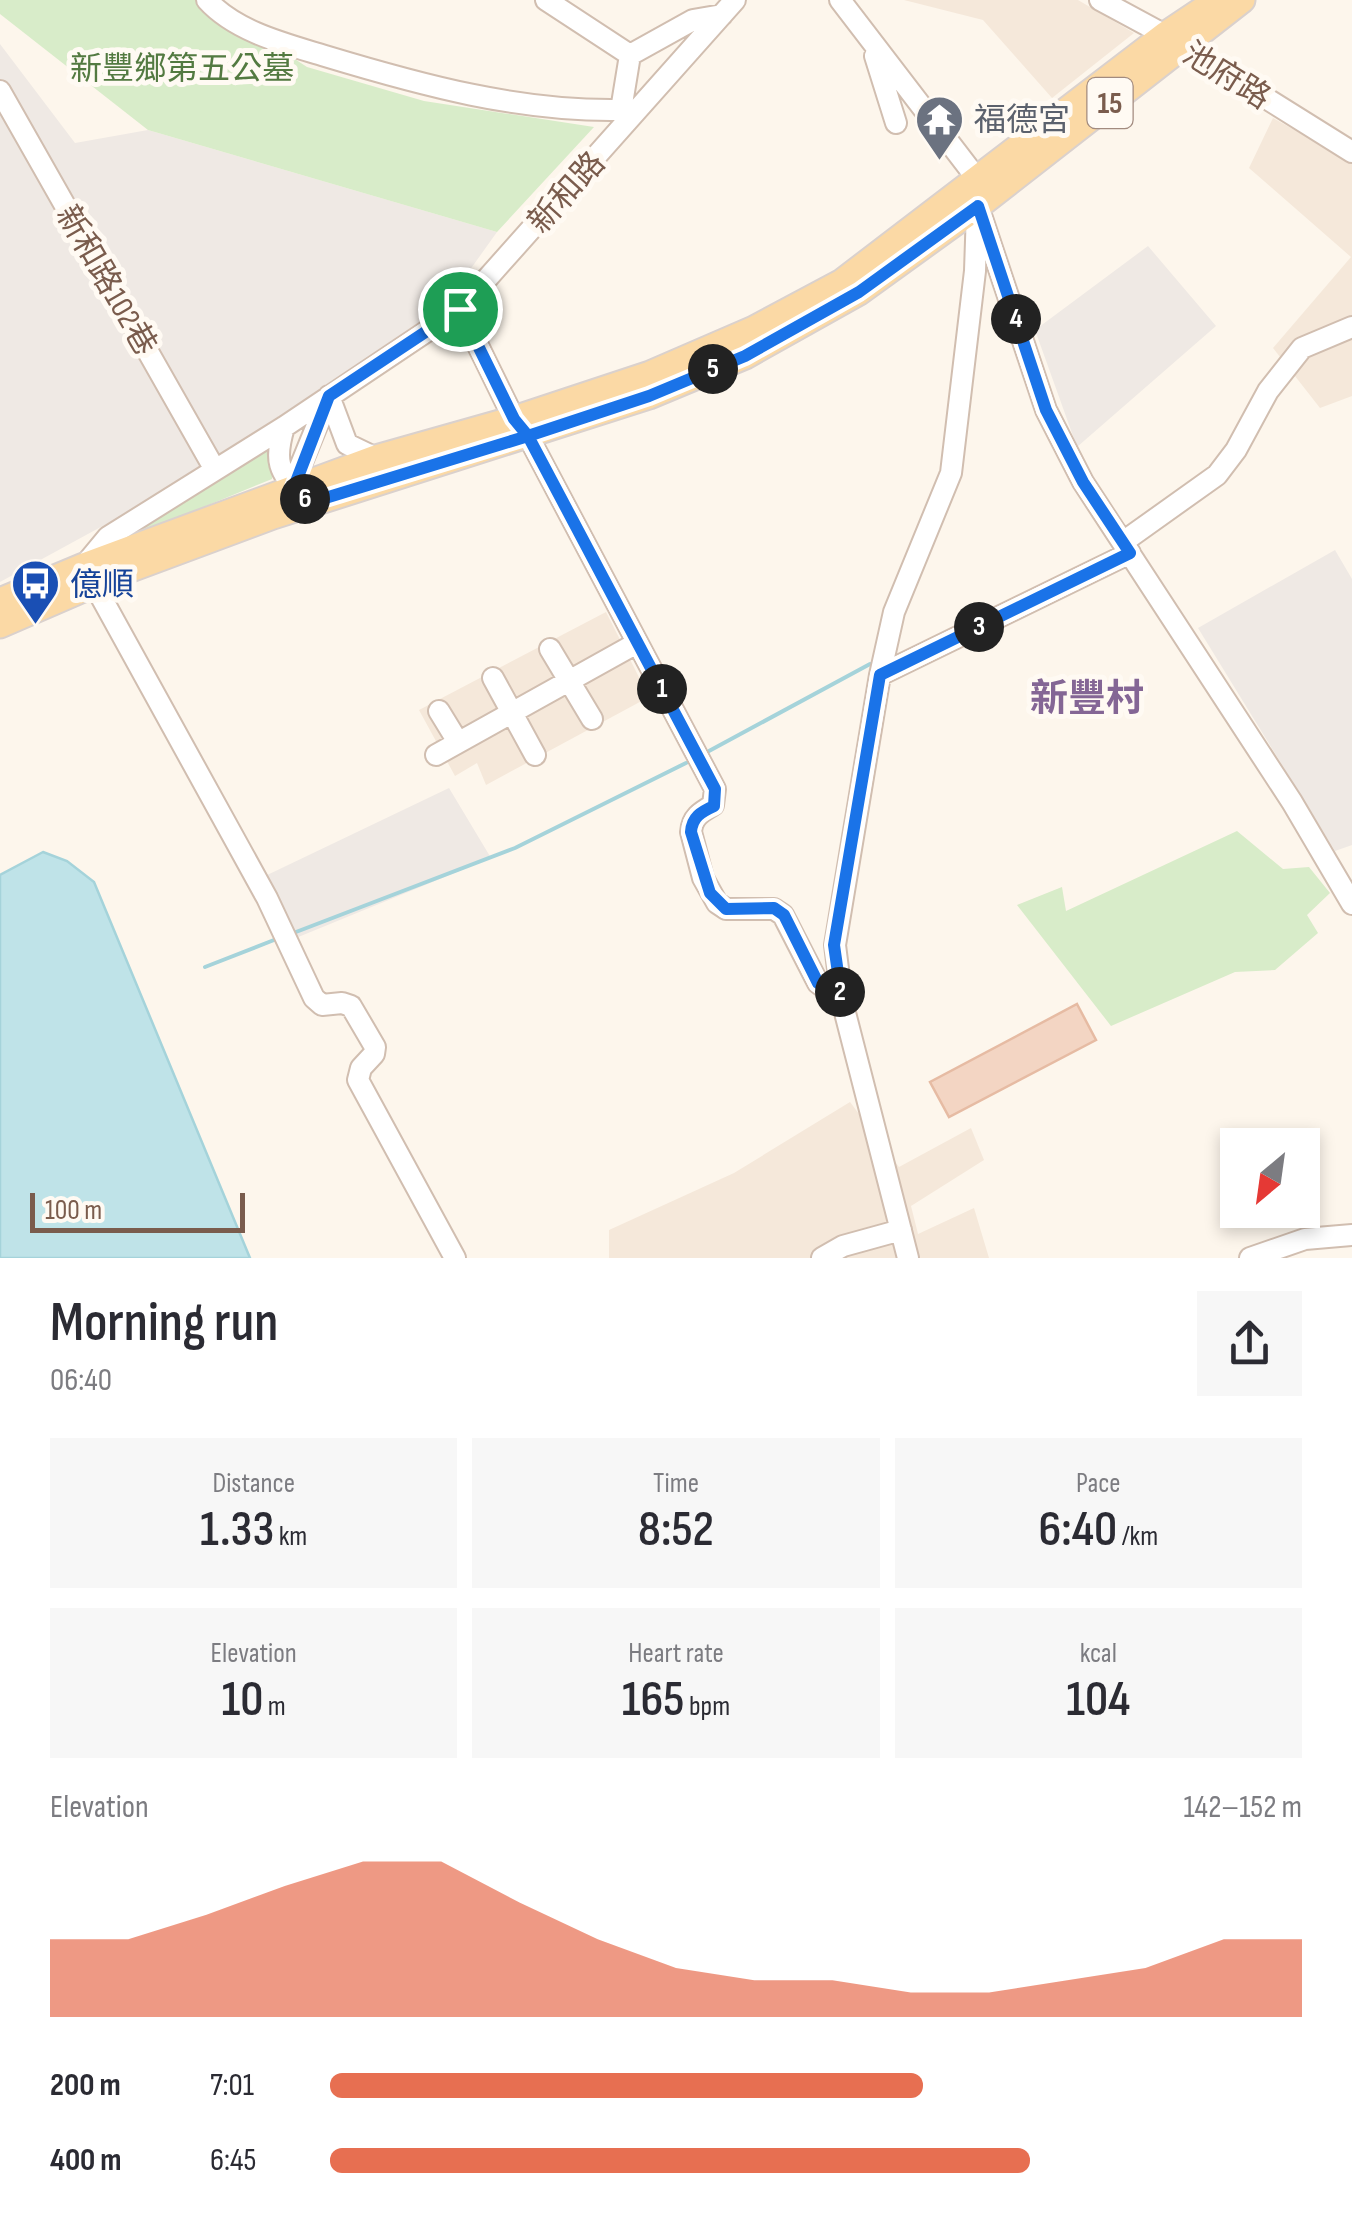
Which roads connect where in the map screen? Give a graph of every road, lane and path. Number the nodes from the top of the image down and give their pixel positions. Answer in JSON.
{"nodes":[{"id":1,"x":207,"y":0,"type":"edge"},
{"id":2,"x":546,"y":0,"type":"edge"},
{"id":3,"x":840,"y":0,"type":"edge"},
{"id":4,"x":1100,"y":0,"type":"edge"},
{"id":5,"x":1217,"y":0,"type":"edge"},
{"id":6,"x":1242,"y":0,"type":"edge"},
{"id":7,"x":728,"y":8,"type":"edge"},
{"id":8,"x":870,"y":40,"type":"junction"},
{"id":9,"x":1173,"y":41,"type":"junction"},
{"id":10,"x":630,"y":55,"type":"junction"},
{"id":11,"x":0,"y":91,"type":"edge"},
{"id":12,"x":629,"y":112,"type":"junction"},
{"id":13,"x":896,"y":123,"type":"dead end"},
{"id":14,"x":1352,"y":152,"type":"edge"},
{"id":15,"x":978,"y":180,"type":"junction"},
{"id":16,"x":978,"y":206,"type":"junction"},
{"id":17,"x":460,"y":309,"type":"junction"},
{"id":18,"x":1352,"y":327,"type":"edge"},
{"id":19,"x":329,"y":396,"type":"junction"},
{"id":20,"x":284,"y":427,"type":"junction"},
{"id":21,"x":521,"y":428,"type":"junction"},
{"id":22,"x":376,"y":458,"type":"junction"},
{"id":23,"x":214,"y":468,"type":"junction"},
{"id":24,"x":302,"y":495,"type":"junction"},
{"id":25,"x":1127,"y":547,"type":"junction"},
{"id":26,"x":89,"y":575,"type":"junction"},
{"id":27,"x":0,"y":602,"type":"edge"},
{"id":28,"x":0,"y":625,"type":"edge"},
{"id":29,"x":637,"y":644,"type":"junction"},
{"id":30,"x":550,"y":648,"type":"dead end"},
{"id":31,"x":880,"y":675,"type":"junction"},
{"id":32,"x":492,"y":678,"type":"dead end"},
{"id":33,"x":568,"y":682,"type":"junction"},
{"id":34,"x":440,"y":711,"type":"dead end"},
{"id":35,"x":511,"y":713,"type":"junction"},
{"id":36,"x":592,"y":719,"type":"dead end"},
{"id":37,"x":458,"y":742,"type":"junction"},
{"id":38,"x":436,"y":754,"type":"dead end"},
{"id":39,"x":535,"y":755,"type":"dead end"},
{"id":40,"x":1352,"y":904,"type":"edge"},
{"id":41,"x":842,"y":1001,"type":"junction"},
{"id":42,"x":901,"y":1230,"type":"junction"},
{"id":43,"x":1352,"y":1235,"type":"edge"},
{"id":44,"x":455,"y":1258,"type":"edge"},
{"id":45,"x":822,"y":1258,"type":"edge"},
{"id":46,"x":908,"y":1258,"type":"edge"},
{"id":47,"x":1250,"y":1258,"type":"edge"}],
"edges":[{"from":1,"to":12,"type":"street"},
{"from":2,"to":10,"type":"street"},
{"from":3,"to":8,"type":"street"},
{"from":4,"to":9,"type":"street","name":"池府路"},
{"from":5,"to":9,"type":"main road","number":"15"},
{"from":6,"to":9,"type":"main road","number":"15"},
{"from":7,"to":10,"type":"street"},
{"from":7,"to":12,"type":"street","name":"新和路"},
{"from":8,"to":13,"type":"street"},
{"from":8,"to":15,"type":"street"},
{"from":9,"to":14,"type":"street","name":"池府路"},
{"from":9,"to":15,"type":"main road","number":"15"},
{"from":9,"to":16,"type":"main road","number":"15"},
{"from":10,"to":12,"type":"street"},
{"from":11,"to":23,"type":"street","name":"新和路102巷"},
{"from":12,"to":17,"type":"street","name":"新和路"},
{"from":15,"to":16,"type":"street"},
{"from":15,"to":21,"type":"main road","number":"15"},
{"from":16,"to":21,"type":"main road","number":"15"},
{"from":16,"to":25,"type":"street"},
{"from":16,"to":31,"type":"street"},
{"from":17,"to":19,"type":"street","name":"新和路"},
{"from":17,"to":21,"type":"street"},
{"from":18,"to":25,"type":"street"},
{"from":19,"to":20,"type":"street","name":"新和路"},
{"from":19,"to":22,"type":"street"},
{"from":19,"to":24,"type":"street"},
{"from":20,"to":23,"type":"street","name":"新和路"},
{"from":20,"to":24,"type":"street"},
{"from":21,"to":22,"type":"main road","number":"15"},
{"from":21,"to":24,"type":"main road","number":"15"},
{"from":21,"to":29,"type":"street"},
{"from":22,"to":24,"type":"main road","number":"15"},
{"from":23,"to":26,"type":"street","name":"新和路"},
{"from":24,"to":26,"type":"main road","number":"15"},
{"from":24,"to":26,"type":"main road","number":"15"},
{"from":25,"to":31,"type":"street"},
{"from":25,"to":40,"type":"street"},
{"from":26,"to":27,"type":"main road","name":"新和路","number":"15"},
{"from":26,"to":28,"type":"main road","name":"新和路","number":"15"},
{"from":26,"to":44,"type":"street"},
{"from":29,"to":33,"type":"street"},
{"from":29,"to":41,"type":"street"},
{"from":30,"to":33,"type":"street"},
{"from":31,"to":41,"type":"street"},
{"from":32,"to":35,"type":"street"},
{"from":33,"to":35,"type":"street"},
{"from":33,"to":36,"type":"street"},
{"from":34,"to":37,"type":"street"},
{"from":35,"to":37,"type":"street"},
{"from":35,"to":39,"type":"street"},
{"from":37,"to":38,"type":"street"},
{"from":41,"to":42,"type":"street"},
{"from":42,"to":45,"type":"street"},
{"from":42,"to":46,"type":"street"},
{"from":43,"to":47,"type":"street"}]}
